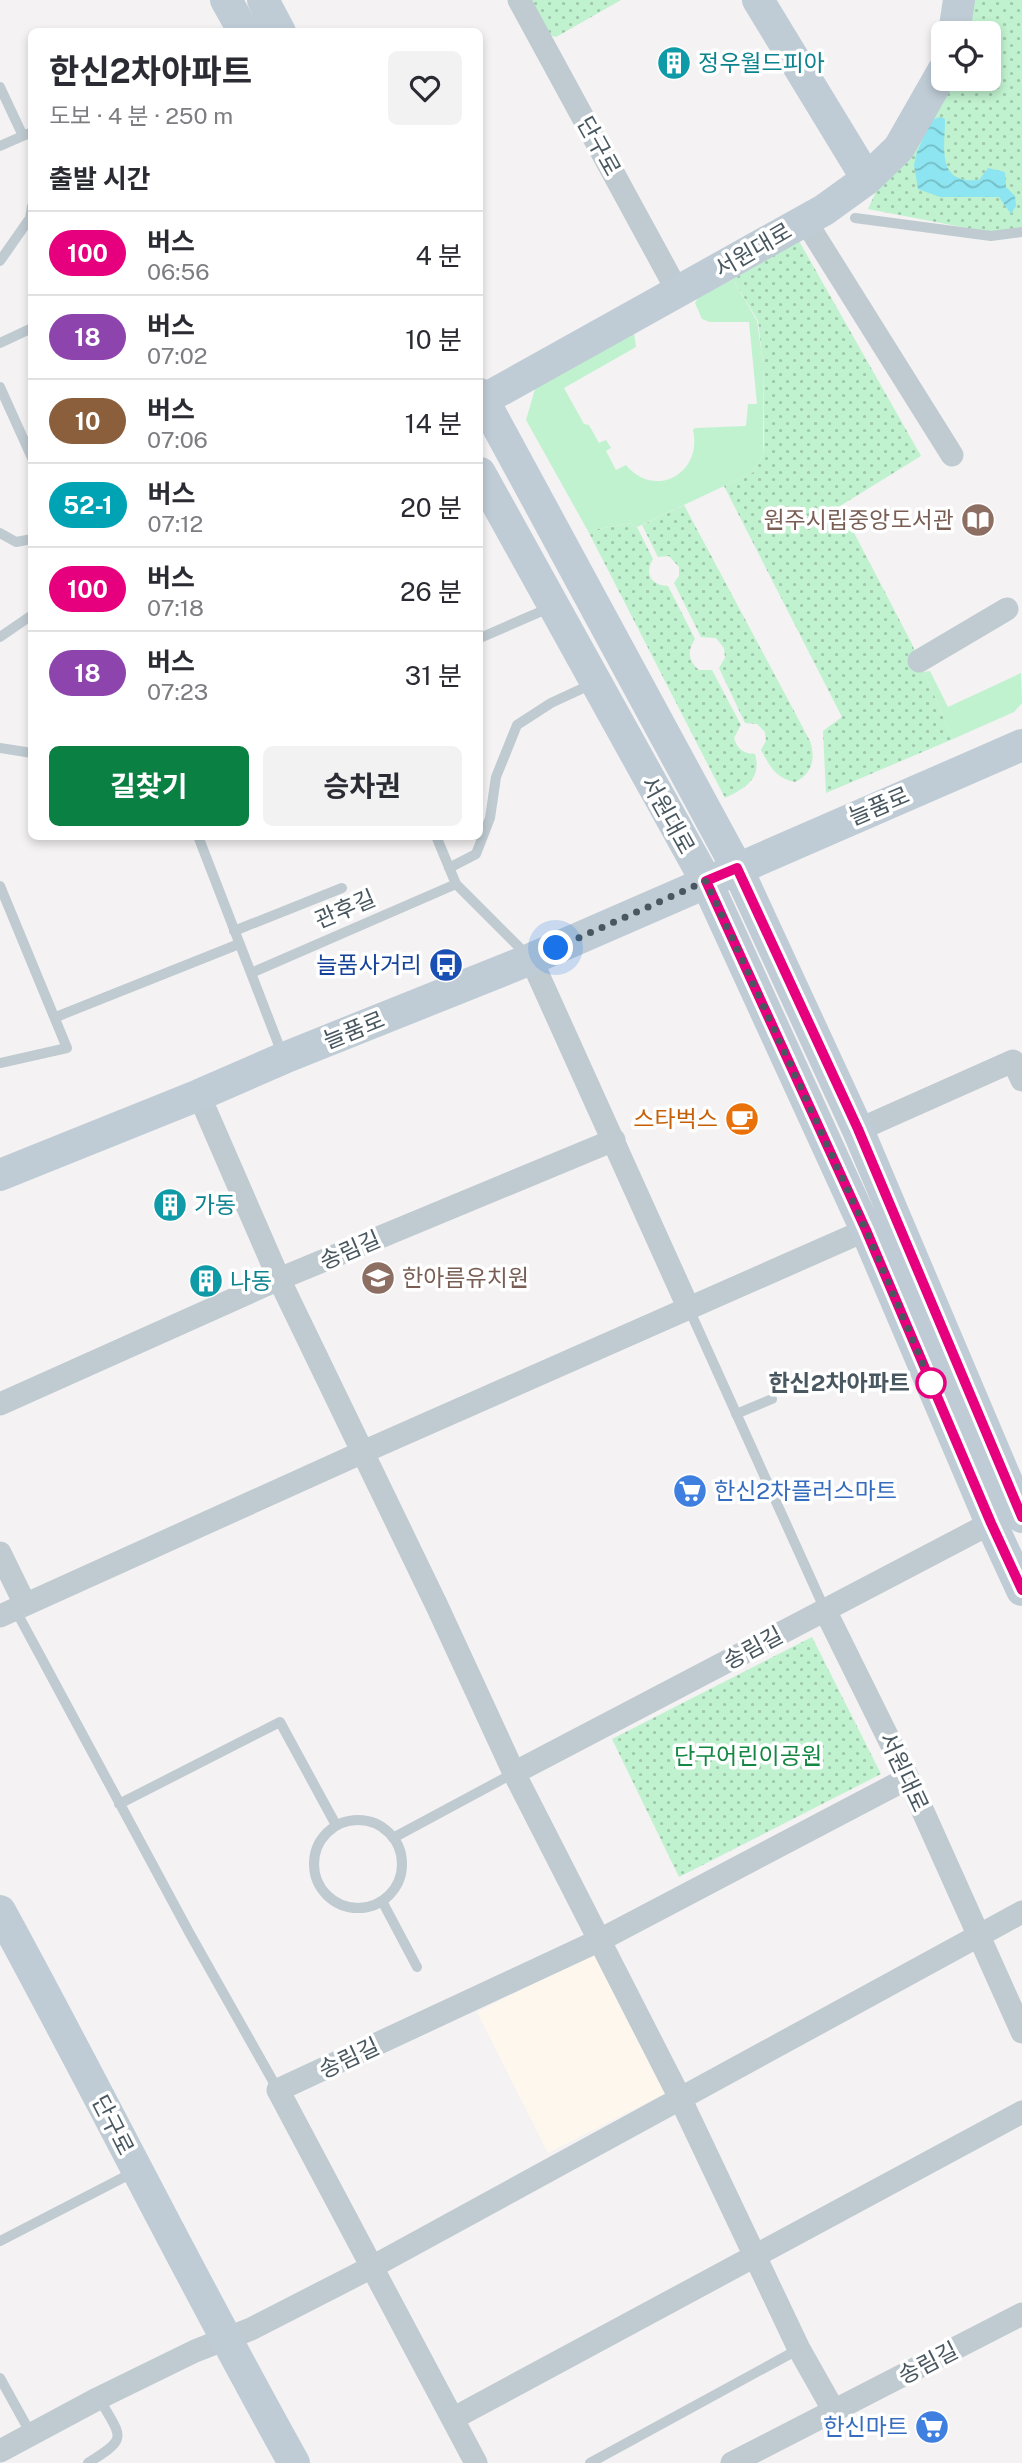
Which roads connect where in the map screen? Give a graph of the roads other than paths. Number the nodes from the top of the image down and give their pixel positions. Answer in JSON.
{"nodes":[{"id":1,"x":226,"y":0,"type":"edge"},
{"id":2,"x":263,"y":0,"type":"edge"},
{"id":3,"x":519,"y":0,"type":"edge"},
{"id":4,"x":758,"y":0,"type":"edge"},
{"id":5,"x":959,"y":0,"type":"edge"},
{"id":6,"x":956,"y":21,"type":"edge"},
{"id":7,"x":239,"y":28,"type":"edge"},
{"id":8,"x":278,"y":28,"type":"edge"},
{"id":9,"x":0,"y":87,"type":"edge"},
{"id":10,"x":932,"y":91,"type":"edge"},
{"id":11,"x":27,"y":134,"type":"edge"},
{"id":12,"x":0,"y":146,"type":"edge"},
{"id":13,"x":867,"y":179,"type":"junction"},
{"id":14,"x":855,"y":218,"type":"dead end"},
{"id":15,"x":28,"y":221,"type":"edge"},
{"id":16,"x":1022,"y":232,"type":"edge"},
{"id":17,"x":813,"y":233,"type":"dead end"},
{"id":18,"x":0,"y":261,"type":"edge"},
{"id":19,"x":678,"y":292,"type":"junction"},
{"id":20,"x":28,"y":330,"type":"edge"},
{"id":21,"x":0,"y":344,"type":"edge"},
{"id":22,"x":0,"y":387,"type":"edge"},
{"id":23,"x":483,"y":396,"type":"edge"},
{"id":24,"x":483,"y":401,"type":"edge"},
{"id":25,"x":28,"y":449,"type":"edge"},
{"id":26,"x":953,"y":455,"type":"dead end"},
{"id":27,"x":483,"y":479,"type":"edge"},
{"id":28,"x":0,"y":533,"type":"edge"},
{"id":29,"x":28,"y":540,"type":"edge"},
{"id":30,"x":552,"y":607,"type":"junction"},
{"id":31,"x":1007,"y":609,"type":"dead end"},
{"id":32,"x":28,"y":618,"type":"edge"},
{"id":33,"x":0,"y":637,"type":"edge"},
{"id":34,"x":483,"y":637,"type":"edge"},
{"id":35,"x":919,"y":661,"type":"dead end"},
{"id":36,"x":594,"y":683,"type":"junction"},
{"id":37,"x":1022,"y":745,"type":"edge"},
{"id":38,"x":0,"y":748,"type":"edge"},
{"id":39,"x":28,"y":752,"type":"edge"},
{"id":40,"x":483,"y":836,"type":"edge"},
{"id":41,"x":200,"y":840,"type":"edge"},
{"id":42,"x":438,"y":840,"type":"edge"},
{"id":43,"x":481,"y":840,"type":"edge"},
{"id":44,"x":449,"y":868,"type":"junction"},
{"id":45,"x":737,"y":868,"type":"junction"},
{"id":46,"x":706,"y":881,"type":"junction"},
{"id":47,"x":456,"y":884,"type":"junction"},
{"id":48,"x":0,"y":886,"type":"edge"},
{"id":49,"x":342,"y":888,"type":"dead end"},
{"id":50,"x":234,"y":931,"type":"junction"},
{"id":51,"x":239,"y":944,"type":"junction"},
{"id":52,"x":531,"y":959,"type":"junction"},
{"id":53,"x":251,"y":973,"type":"junction"},
{"id":54,"x":56,"y":1017,"type":"junction"},
{"id":55,"x":284,"y":1058,"type":"junction"},
{"id":56,"x":0,"y":1063,"type":"edge"},
{"id":57,"x":1019,"y":1066,"type":"edge"},
{"id":58,"x":199,"y":1095,"type":"junction"},
{"id":59,"x":858,"y":1129,"type":"junction"},
{"id":60,"x":614,"y":1140,"type":"junction"},
{"id":61,"x":0,"y":1175,"type":"edge"},
{"id":62,"x":866,"y":1230,"type":"junction"},
{"id":63,"x":279,"y":1279,"type":"junction"},
{"id":64,"x":689,"y":1309,"type":"junction"},
{"id":65,"x":772,"y":1399,"type":"dead end"},
{"id":66,"x":0,"y":1404,"type":"edge"},
{"id":67,"x":736,"y":1414,"type":"junction"},
{"id":68,"x":363,"y":1452,"type":"junction"},
{"id":69,"x":1013,"y":1515,"type":"edge"},
{"id":70,"x":0,"y":1553,"type":"edge"},
{"id":71,"x":1022,"y":1590,"type":"edge"},
{"id":72,"x":13,"y":1610,"type":"edge"},
{"id":73,"x":825,"y":1610,"type":"junction"},
{"id":74,"x":514,"y":1773,"type":"junction"},
{"id":75,"x":908,"y":1778,"type":"junction"},
{"id":76,"x":119,"y":1804,"type":"junction"},
{"id":77,"x":336,"y":1825,"type":"junction"},
{"id":78,"x":393,"y":1838,"type":"junction"},
{"id":79,"x":382,"y":1901,"type":"junction"},
{"id":80,"x":0,"y":1911,"type":"edge"},
{"id":81,"x":1022,"y":1912,"type":"edge"},
{"id":82,"x":978,"y":1935,"type":"junction"},
{"id":83,"x":600,"y":1940,"type":"junction"},
{"id":84,"x":417,"y":1967,"type":"dead end"},
{"id":85,"x":1022,"y":2032,"type":"edge"},
{"id":86,"x":278,"y":2091,"type":"junction"},
{"id":87,"x":680,"y":2098,"type":"junction"},
{"id":88,"x":1022,"y":2112,"type":"edge"},
{"id":89,"x":137,"y":2171,"type":"junction"},
{"id":90,"x":0,"y":2241,"type":"edge"},
{"id":91,"x":753,"y":2256,"type":"junction"},
{"id":92,"x":372,"y":2267,"type":"junction"},
{"id":93,"x":1022,"y":2314,"type":"edge"},
{"id":94,"x":225,"y":2340,"type":"junction"},
{"id":95,"x":799,"y":2349,"type":"junction"},
{"id":96,"x":0,"y":2378,"type":"edge"},
{"id":97,"x":99,"y":2398,"type":"junction"},
{"id":98,"x":834,"y":2411,"type":"junction"},
{"id":99,"x":454,"y":2418,"type":"junction"},
{"id":100,"x":31,"y":2434,"type":"junction"},
{"id":101,"x":0,"y":2451,"type":"edge"},
{"id":102,"x":88,"y":2463,"type":"edge"},
{"id":103,"x":294,"y":2463,"type":"edge"},
{"id":104,"x":476,"y":2463,"type":"edge"},
{"id":105,"x":590,"y":2463,"type":"edge"},
{"id":106,"x":732,"y":2463,"type":"edge"}],
"edges":[{"from":1,"to":7,"type":"street"},
{"from":2,"to":8,"type":"street"},
{"from":3,"to":19,"type":"street","name":"단구로"},
{"from":4,"to":13,"type":"street"},
{"from":5,"to":6,"type":"street"},
{"from":9,"to":11,"type":"lane"},
{"from":10,"to":13,"type":"street","name":"서원대로"},
{"from":11,"to":12,"type":"lane"},
{"from":13,"to":19,"type":"street","name":"서원대로"},
{"from":14,"to":16,"type":"lane"},
{"from":15,"to":18,"type":"lane"},
{"from":17,"to":26,"type":"street"},
{"from":19,"to":23,"type":"street","name":"서원대로"},
{"from":20,"to":21,"type":"lane"},
{"from":22,"to":25,"type":"lane"},
{"from":24,"to":45,"type":"street","name":"서원대로"},
{"from":27,"to":30,"type":"street","name":"서원대로"},
{"from":28,"to":29,"type":"lane"},
{"from":30,"to":34,"type":"lane"},
{"from":30,"to":36,"type":"street","name":"서원대로"},
{"from":31,"to":35,"type":"street"},
{"from":32,"to":33,"type":"lane"},
{"from":36,"to":40,"type":"lane"},
{"from":36,"to":46,"type":"street","name":"서원대로"},
{"from":37,"to":45,"type":"street","name":"늘품로"},
{"from":38,"to":39,"type":"lane"},
{"from":41,"to":50,"type":"lane"},
{"from":42,"to":44,"type":"lane"},
{"from":43,"to":44,"type":"lane"},
{"from":44,"to":47,"type":"lane"},
{"from":45,"to":46,"type":"street","name":"늘품로"},
{"from":45,"to":59,"type":"street","name":"서원대로"},
{"from":46,"to":52,"type":"street","name":"늘품로"},
{"from":46,"to":62,"type":"street","name":"서원대로"},
{"from":47,"to":52,"type":"lane"},
{"from":47,"to":53,"type":"lane","name":"관후길"},
{"from":48,"to":54,"type":"lane"},
{"from":49,"to":50,"type":"lane","name":"관후길"},
{"from":50,"to":51,"type":"lane"},
{"from":51,"to":53,"type":"lane"},
{"from":51,"to":54,"type":"lane"},
{"from":52,"to":55,"type":"street","name":"늘품로"},
{"from":52,"to":60,"type":"street"},
{"from":53,"to":55,"type":"lane"},
{"from":54,"to":56,"type":"lane"},
{"from":55,"to":58,"type":"street","name":"늘품로"},
{"from":57,"to":59,"type":"street"},
{"from":58,"to":61,"type":"street","name":"늘품로"},
{"from":58,"to":63,"type":"street"},
{"from":59,"to":69,"type":"street","name":"서원대로"},
{"from":60,"to":63,"type":"street","name":"송림길"},
{"from":60,"to":64,"type":"street"},
{"from":62,"to":64,"type":"street"},
{"from":62,"to":69,"type":"street","name":"서원대로"},
{"from":63,"to":66,"type":"street","name":"송림길"},
{"from":63,"to":68,"type":"street"},
{"from":64,"to":67,"type":"lane"},
{"from":64,"to":68,"type":"street"},
{"from":65,"to":67,"type":"lane"},
{"from":67,"to":73,"type":"lane"},
{"from":68,"to":72,"type":"street"},
{"from":68,"to":74,"type":"street"},
{"from":69,"to":71,"type":"street","name":"서원대로"},
{"from":69,"to":73,"type":"street","name":"송림길"},
{"from":70,"to":72,"type":"street"},
{"from":72,"to":76,"type":"lane"},
{"from":73,"to":74,"type":"street","name":"송림길"},
{"from":73,"to":75,"type":"street","name":"서원대로"},
{"from":74,"to":78,"type":"lane"},
{"from":74,"to":83,"type":"street"},
{"from":75,"to":82,"type":"street","name":"서원대로"},
{"from":75,"to":83,"type":"street","name":"송림길"},
{"from":76,"to":77,"type":"lane"},
{"from":76,"to":86,"type":"lane"},
{"from":77,"to":78,"type":"lane"},
{"from":77,"to":79,"type":"lane"},
{"from":78,"to":79,"type":"lane"},
{"from":79,"to":84,"type":"lane"},
{"from":80,"to":89,"type":"street","name":"단구로"},
{"from":81,"to":82,"type":"street"},
{"from":82,"to":85,"type":"street","name":"서원대로"},
{"from":82,"to":87,"type":"street"},
{"from":83,"to":86,"type":"street","name":"송림길"},
{"from":83,"to":87,"type":"street"},
{"from":86,"to":92,"type":"street"},
{"from":87,"to":91,"type":"street"},
{"from":87,"to":92,"type":"street"},
{"from":88,"to":91,"type":"street"},
{"from":89,"to":90,"type":"lane"},
{"from":89,"to":94,"type":"street","name":"단구로"},
{"from":91,"to":95,"type":"street"},
{"from":91,"to":99,"type":"street"},
{"from":92,"to":94,"type":"street"},
{"from":92,"to":99,"type":"street"},
{"from":93,"to":98,"type":"street","name":"송림길"},
{"from":94,"to":97,"type":"street"},
{"from":94,"to":103,"type":"street","name":"단구로"},
{"from":95,"to":98,"type":"street"},
{"from":95,"to":105,"type":"lane"},
{"from":96,"to":100,"type":"lane"},
{"from":97,"to":100,"type":"street"},
{"from":97,"to":102,"type":"lane"},
{"from":98,"to":106,"type":"street","name":"송림길"},
{"from":99,"to":104,"type":"street"},
{"from":100,"to":101,"type":"street"}]}
